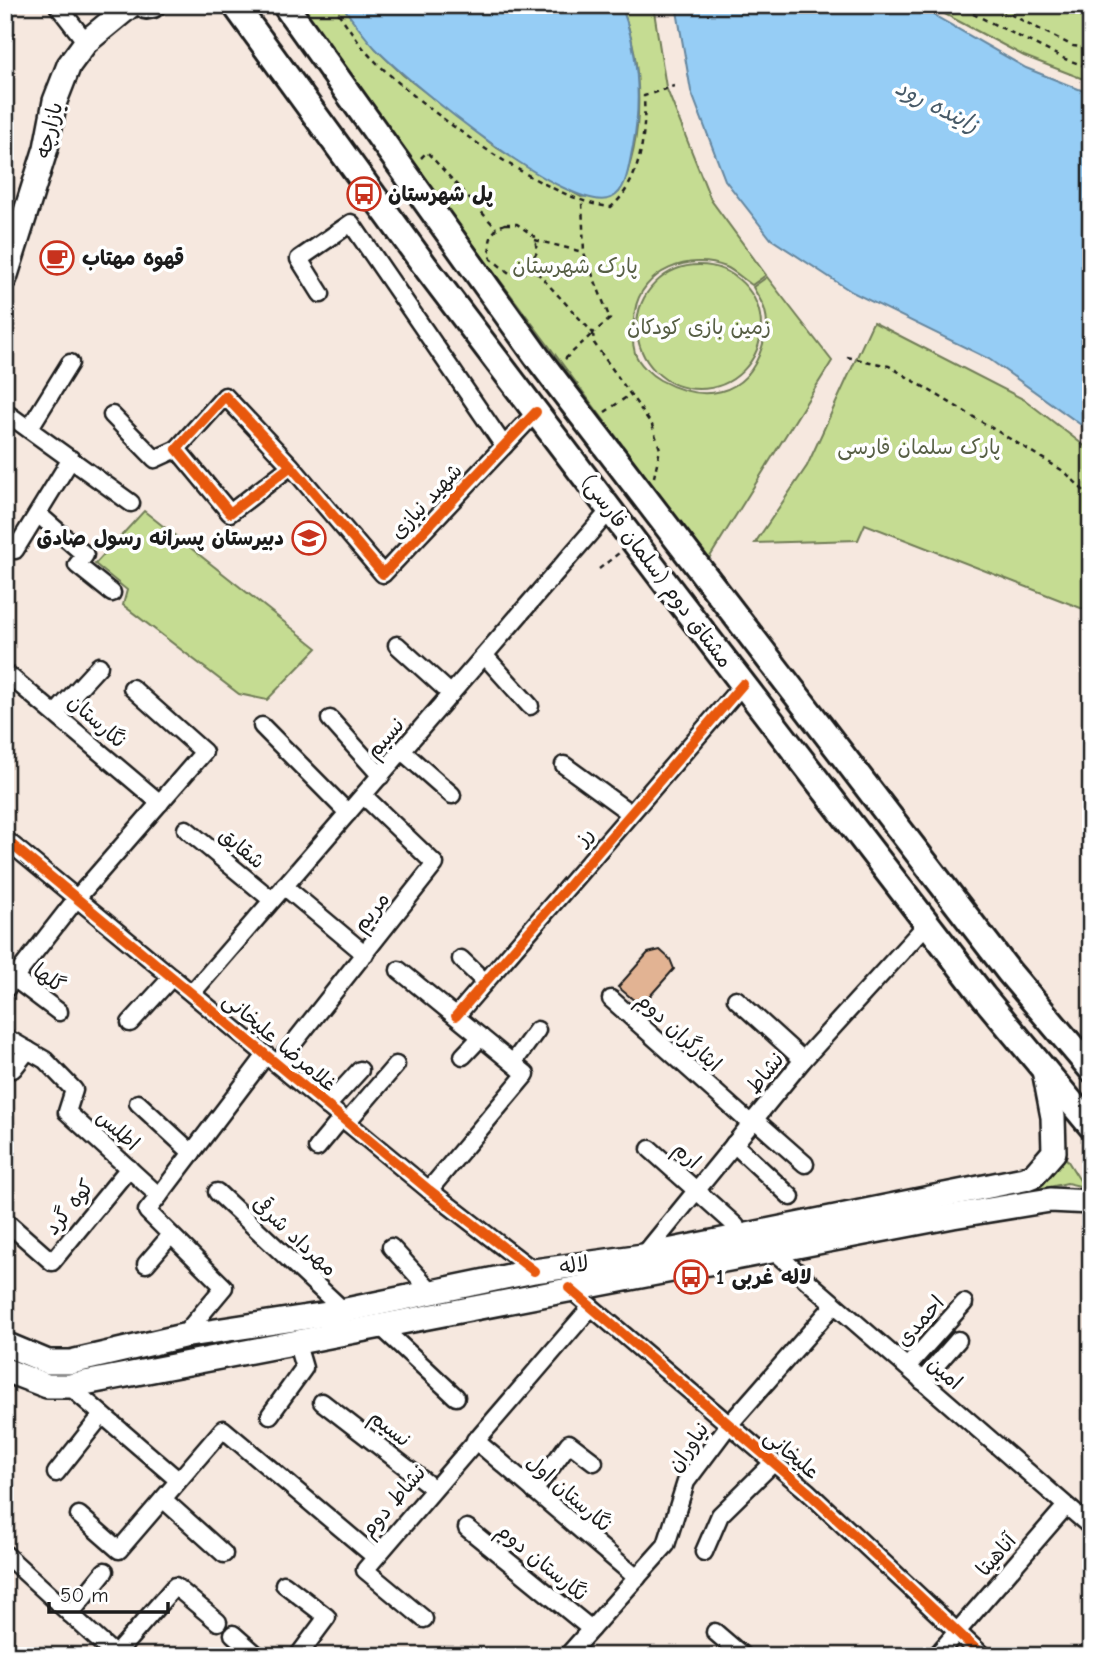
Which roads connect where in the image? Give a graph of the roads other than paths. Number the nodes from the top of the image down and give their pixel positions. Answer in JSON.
{"nodes":[{"id":1,"x":285,"y":5,"type":"edge"},
{"id":2,"x":58,"y":6,"type":"edge"},
{"id":3,"x":141,"y":6,"type":"edge"},
{"id":4,"x":232,"y":7,"type":"edge"},
{"id":5,"x":86,"y":43,"type":"junction"},
{"id":6,"x":6,"y":268,"type":"edge"},
{"id":7,"x":321,"y":294,"type":"dead end"},
{"id":8,"x":71,"y":363,"type":"dead end"},
{"id":9,"x":5,"y":412,"type":"edge"},
{"id":10,"x":536,"y":412,"type":"junction"},
{"id":11,"x":112,"y":415,"type":"dead end"},
{"id":12,"x":29,"y":429,"type":"junction"},
{"id":13,"x":504,"y":446,"type":"junction"},
{"id":14,"x":177,"y":449,"type":"junction"},
{"id":15,"x":71,"y":459,"type":"junction"},
{"id":16,"x":290,"y":466,"type":"junction"},
{"id":17,"x":131,"y":503,"type":"dead end"},
{"id":18,"x":610,"y":510,"type":"junction"},
{"id":19,"x":38,"y":514,"type":"junction"},
{"id":20,"x":15,"y":550,"type":"dead end"},
{"id":21,"x":112,"y":593,"type":"dead end"},
{"id":22,"x":397,"y":645,"type":"dead end"},
{"id":23,"x":485,"y":656,"type":"junction"},
{"id":24,"x":99,"y":666,"type":"dead end"},
{"id":25,"x":5,"y":672,"type":"edge"},
{"id":26,"x":743,"y":684,"type":"junction"},
{"id":27,"x":132,"y":688,"type":"dead end"},
{"id":28,"x":451,"y":694,"type":"junction"},
{"id":29,"x":530,"y":706,"type":"dead end"},
{"id":30,"x":56,"y":713,"type":"junction"},
{"id":31,"x":330,"y":719,"type":"dead end"},
{"id":32,"x":262,"y":726,"type":"dead end"},
{"id":33,"x":402,"y":751,"type":"junction"},
{"id":34,"x":564,"y":765,"type":"dead end"},
{"id":35,"x":381,"y":776,"type":"junction"},
{"id":36,"x":452,"y":795,"type":"dead end"},
{"id":37,"x":363,"y":796,"type":"junction"},
{"id":38,"x":160,"y":803,"type":"junction"},
{"id":39,"x":348,"y":813,"type":"junction"},
{"id":40,"x":630,"y":813,"type":"junction"},
{"id":41,"x":186,"y":829,"type":"dead end"},
{"id":42,"x":5,"y":839,"type":"edge"},
{"id":43,"x":284,"y":886,"type":"junction"},
{"id":44,"x":77,"y":898,"type":"junction"},
{"id":45,"x":272,"y":900,"type":"junction"},
{"id":46,"x":927,"y":924,"type":"junction"},
{"id":47,"x":365,"y":954,"type":"junction"},
{"id":48,"x":461,"y":959,"type":"dead end"},
{"id":49,"x":399,"y":970,"type":"dead end"},
{"id":50,"x":11,"y":976,"type":"edge"},
{"id":51,"x":172,"y":977,"type":"junction"},
{"id":52,"x":485,"y":982,"type":"junction"},
{"id":53,"x":192,"y":993,"type":"junction"},
{"id":54,"x":611,"y":999,"type":"dead end"},
{"id":55,"x":736,"y":999,"type":"dead end"},
{"id":56,"x":59,"y":1012,"type":"dead end"},
{"id":57,"x":456,"y":1016,"type":"junction"},
{"id":58,"x":130,"y":1023,"type":"dead end"},
{"id":59,"x":537,"y":1030,"type":"dead end"},
{"id":60,"x":5,"y":1037,"type":"edge"},
{"id":61,"x":481,"y":1037,"type":"junction"},
{"id":62,"x":28,"y":1050,"type":"junction"},
{"id":63,"x":463,"y":1056,"type":"dead end"},
{"id":64,"x":272,"y":1060,"type":"junction"},
{"id":65,"x":803,"y":1060,"type":"junction"},
{"id":66,"x":513,"y":1063,"type":"junction"},
{"id":67,"x":396,"y":1065,"type":"dead end"},
{"id":68,"x":13,"y":1069,"type":"dead end"},
{"id":69,"x":1091,"y":1069,"type":"edge"},
{"id":70,"x":360,"y":1070,"type":"dead end"},
{"id":71,"x":1044,"y":1070,"type":"junction"},
{"id":72,"x":138,"y":1103,"type":"dead end"},
{"id":73,"x":327,"y":1105,"type":"junction"},
{"id":74,"x":345,"y":1120,"type":"junction"},
{"id":75,"x":753,"y":1121,"type":"junction"},
{"id":76,"x":1091,"y":1126,"type":"edge"},
{"id":77,"x":734,"y":1144,"type":"junction"},
{"id":78,"x":317,"y":1148,"type":"dead end"},
{"id":79,"x":650,"y":1149,"type":"dead end"},
{"id":80,"x":192,"y":1153,"type":"junction"},
{"id":81,"x":805,"y":1164,"type":"dead end"},
{"id":82,"x":129,"y":1168,"type":"junction"},
{"id":83,"x":429,"y":1190,"type":"junction"},
{"id":84,"x":695,"y":1191,"type":"junction"},
{"id":85,"x":217,"y":1192,"type":"dead end"},
{"id":86,"x":159,"y":1196,"type":"junction"},
{"id":87,"x":790,"y":1197,"type":"dead end"},
{"id":88,"x":1091,"y":1202,"type":"edge"},
{"id":89,"x":950,"y":1206,"type":"junction"},
{"id":90,"x":10,"y":1226,"type":"dead end"},
{"id":91,"x":736,"y":1227,"type":"dead end"},
{"id":92,"x":171,"y":1235,"type":"junction"},
{"id":93,"x":391,"y":1248,"type":"dead end"},
{"id":94,"x":772,"y":1250,"type":"junction"},
{"id":95,"x":643,"y":1256,"type":"junction"},
{"id":96,"x":146,"y":1264,"type":"dead end"},
{"id":97,"x":534,"y":1271,"type":"junction"},
{"id":98,"x":569,"y":1289,"type":"junction"},
{"id":99,"x":433,"y":1293,"type":"junction"},
{"id":100,"x":463,"y":1298,"type":"junction"},
{"id":101,"x":964,"y":1303,"type":"dead end"},
{"id":102,"x":834,"y":1305,"type":"junction"},
{"id":103,"x":591,"y":1307,"type":"junction"},
{"id":104,"x":344,"y":1311,"type":"junction"},
{"id":105,"x":379,"y":1325,"type":"junction"},
{"id":106,"x":183,"y":1336,"type":"junction"},
{"id":107,"x":958,"y":1340,"type":"dead end"},
{"id":108,"x":296,"y":1341,"type":"junction"},
{"id":109,"x":5,"y":1344,"type":"edge"},
{"id":110,"x":907,"y":1367,"type":"junction"},
{"id":111,"x":5,"y":1370,"type":"edge"},
{"id":112,"x":922,"y":1381,"type":"junction"},
{"id":113,"x":69,"y":1386,"type":"junction"},
{"id":114,"x":456,"y":1397,"type":"dead end"},
{"id":115,"x":322,"y":1402,"type":"dead end"},
{"id":116,"x":102,"y":1415,"type":"junction"},
{"id":117,"x":270,"y":1415,"type":"dead end"},
{"id":118,"x":728,"y":1426,"type":"junction"},
{"id":119,"x":475,"y":1440,"type":"junction"},
{"id":120,"x":594,"y":1462,"type":"dead end"},
{"id":121,"x":773,"y":1463,"type":"junction"},
{"id":122,"x":56,"y":1473,"type":"dead end"},
{"id":123,"x":178,"y":1480,"type":"junction"},
{"id":124,"x":433,"y":1488,"type":"junction"},
{"id":125,"x":534,"y":1491,"type":"junction"},
{"id":126,"x":163,"y":1499,"type":"junction"},
{"id":127,"x":1066,"y":1506,"type":"junction"},
{"id":128,"x":79,"y":1515,"type":"dead end"},
{"id":129,"x":1091,"y":1527,"type":"edge"},
{"id":130,"x":467,"y":1528,"type":"dead end"},
{"id":131,"x":704,"y":1552,"type":"dead end"},
{"id":132,"x":5,"y":1554,"type":"edge"},
{"id":133,"x":224,"y":1554,"type":"dead end"},
{"id":134,"x":374,"y":1556,"type":"junction"},
{"id":135,"x":105,"y":1571,"type":"dead end"},
{"id":136,"x":636,"y":1578,"type":"junction"},
{"id":137,"x":284,"y":1584,"type":"dead end"},
{"id":138,"x":70,"y":1614,"type":"junction"},
{"id":139,"x":424,"y":1619,"type":"dead end"},
{"id":140,"x":218,"y":1622,"type":"dead end"},
{"id":141,"x":591,"y":1629,"type":"junction"},
{"id":142,"x":715,"y":1632,"type":"dead end"},
{"id":143,"x":958,"y":1632,"type":"junction"},
{"id":144,"x":233,"y":1634,"type":"dead end"},
{"id":145,"x":115,"y":1655,"type":"edge"},
{"id":146,"x":258,"y":1656,"type":"edge"},
{"id":147,"x":298,"y":1656,"type":"edge"},
{"id":148,"x":567,"y":1656,"type":"edge"},
{"id":149,"x":743,"y":1656,"type":"edge"},
{"id":150,"x":936,"y":1656,"type":"edge"},
{"id":151,"x":983,"y":1656,"type":"edge"}],
"edges":[{"from":1,"to":69,"type":"main road","name":"مشتاق دوم (سلمان فارسی)"},
{"from":2,"to":5,"type":"street"},
{"from":3,"to":5,"type":"main road","name":"بازارچه"},
{"from":4,"to":10,"type":"main road","name":"مشتاق دوم (سلمان فارسی)"},
{"from":5,"to":6,"type":"main road","name":"بازارچه"},
{"from":7,"to":13,"type":"street"},
{"from":8,"to":12,"type":"street"},
{"from":9,"to":12,"type":"street"},
{"from":10,"to":13,"type":"street","name":"شهید نیازی"},
{"from":10,"to":18,"type":"main road","name":"مشتاق دوم (سلمان فارسی)"},
{"from":11,"to":14,"type":"street"},
{"from":12,"to":15,"type":"street"},
{"from":13,"to":16,"type":"street","name":"شهید نیازی"},
{"from":14,"to":16,"type":"street"},
{"from":14,"to":16,"type":"street","name":"شهید نیازی"},
{"from":15,"to":17,"type":"street"},
{"from":15,"to":19,"type":"street"},
{"from":18,"to":23,"type":"street","name":"نسیم"},
{"from":18,"to":26,"type":"main road","name":"مشتاق دوم (سلمان فارسی)"},
{"from":19,"to":20,"type":"street"},
{"from":19,"to":21,"type":"street"},
{"from":22,"to":28,"type":"street"},
{"from":23,"to":28,"type":"street","name":"نسیم"},
{"from":23,"to":29,"type":"street"},
{"from":24,"to":30,"type":"street"},
{"from":25,"to":30,"type":"street","name":"نگارستان"},
{"from":26,"to":40,"type":"street","name":"رز"},
{"from":26,"to":46,"type":"main road","name":"مشتاق دوم (سلمان فارسی)"},
{"from":27,"to":38,"type":"street"},
{"from":28,"to":33,"type":"street","name":"نسیم"},
{"from":30,"to":38,"type":"street","name":"نگارستان"},
{"from":31,"to":35,"type":"street"},
{"from":32,"to":39,"type":"street"},
{"from":33,"to":35,"type":"street","name":"نسیم"},
{"from":33,"to":36,"type":"street"},
{"from":34,"to":40,"type":"street"},
{"from":35,"to":37,"type":"street","name":"نسیم"},
{"from":37,"to":39,"type":"street","name":"نسیم"},
{"from":37,"to":47,"type":"street","name":"مریم"},
{"from":38,"to":44,"type":"street"},
{"from":39,"to":43,"type":"street","name":"نسیم"},
{"from":40,"to":52,"type":"street","name":"رز"},
{"from":41,"to":45,"type":"street","name":"شقایق"},
{"from":42,"to":44,"type":"street","name":"غلامرضا علیخانی"},
{"from":43,"to":45,"type":"street","name":"نسیم"},
{"from":43,"to":47,"type":"street"},
{"from":44,"to":50,"type":"street"},
{"from":44,"to":51,"type":"street","name":"غلامرضا علیخانی"},
{"from":45,"to":53,"type":"street","name":"نسیم"},
{"from":46,"to":65,"type":"street","name":"نشاط"},
{"from":46,"to":71,"type":"main road","name":"مشتاق دوم (سلمان فارسی)"},
{"from":47,"to":64,"type":"street","name":"مریم"},
{"from":48,"to":52,"type":"street"},
{"from":49,"to":57,"type":"street"},
{"from":50,"to":56,"type":"street","name":"گلها"},
{"from":51,"to":53,"type":"street","name":"غلامرضا علیخانی"},
{"from":51,"to":58,"type":"street"},
{"from":52,"to":57,"type":"street","name":"رز"},
{"from":53,"to":64,"type":"street","name":"غلامرضا علیخانی"},
{"from":54,"to":75,"type":"street","name":"ایثارگران دوم"},
{"from":55,"to":65,"type":"street"},
{"from":57,"to":61,"type":"street"},
{"from":59,"to":66,"type":"street"},
{"from":60,"to":62,"type":"street","name":"اطلس"},
{"from":61,"to":63,"type":"street"},
{"from":61,"to":66,"type":"street"},
{"from":62,"to":68,"type":"street"},
{"from":62,"to":82,"type":"street","name":"اطلس"},
{"from":64,"to":73,"type":"street","name":"غلامرضا علیخانی"},
{"from":64,"to":80,"type":"street"},
{"from":65,"to":75,"type":"street","name":"نشاط"},
{"from":66,"to":83,"type":"street"},
{"from":67,"to":74,"type":"street"},
{"from":70,"to":73,"type":"street"},
{"from":71,"to":76,"type":"main road","name":"مشتاق دوم (سلمان فارسی)"},
{"from":71,"to":89,"type":"main road","name":"لاله"},
{"from":72,"to":80,"type":"street"},
{"from":73,"to":74,"type":"street","name":"غلامرضا علیخانی"},
{"from":74,"to":78,"type":"street"},
{"from":74,"to":83,"type":"street","name":"غلامرضا علیخانی"},
{"from":75,"to":77,"type":"street","name":"نشاط"},
{"from":75,"to":81,"type":"street","name":"ایثارگران دوم"},
{"from":77,"to":84,"type":"street","name":"نشاط"},
{"from":77,"to":87,"type":"street"},
{"from":79,"to":84,"type":"street","name":"ارم"},
{"from":80,"to":86,"type":"street"},
{"from":82,"to":86,"type":"street","name":"اطلس"},
{"from":82,"to":90,"type":"street","name":"کوه گرد"},
{"from":83,"to":97,"type":"street","name":"غلامرضا علیخانی"},
{"from":84,"to":91,"type":"street","name":"ارم"},
{"from":84,"to":95,"type":"street","name":"نشاط"},
{"from":85,"to":104,"type":"street","name":"مهرداد شرقی"},
{"from":86,"to":92,"type":"street"},
{"from":88,"to":89,"type":"main road","name":"لاله"},
{"from":89,"to":94,"type":"main road","name":"لاله"},
{"from":89,"to":95,"type":"main road","name":"لاله"},
{"from":92,"to":96,"type":"street"},
{"from":92,"to":106,"type":"street"},
{"from":93,"to":99,"type":"street"},
{"from":94,"to":98,"type":"main road","name":"لاله"},
{"from":94,"to":102,"type":"street","name":"امین"},
{"from":95,"to":97,"type":"main road","name":"لاله"},
{"from":97,"to":100,"type":"main road","name":"لاله"},
{"from":98,"to":100,"type":"main road","name":"لاله"},
{"from":98,"to":103,"type":"street","name":"علیخانی"},
{"from":99,"to":100,"type":"main road","name":"لاله"},
{"from":99,"to":104,"type":"main road","name":"لاله"},
{"from":100,"to":105,"type":"main road","name":"لاله"},
{"from":101,"to":110,"type":"street","name":"احمدی"},
{"from":102,"to":110,"type":"street","name":"امین"},
{"from":102,"to":118,"type":"street","name":"نیاوران"},
{"from":103,"to":118,"type":"street","name":"علیخانی"},
{"from":103,"to":119,"type":"street","name":"نشاط دوم"},
{"from":104,"to":106,"type":"main road","name":"لاله"},
{"from":105,"to":108,"type":"main road","name":"لاله"},
{"from":105,"to":114,"type":"street"},
{"from":106,"to":109,"type":"main road","name":"لاله"},
{"from":107,"to":112,"type":"street"},
{"from":108,"to":113,"type":"main road","name":"لاله"},
{"from":108,"to":117,"type":"street"},
{"from":110,"to":112,"type":"street","name":"امین"},
{"from":111,"to":113,"type":"main road","name":"لاله"},
{"from":112,"to":127,"type":"street","name":"امین"},
{"from":113,"to":116,"type":"street"},
{"from":115,"to":124,"type":"street","name":"نسیم"},
{"from":116,"to":122,"type":"street"},
{"from":116,"to":123,"type":"street"},
{"from":118,"to":121,"type":"street","name":"علیخانی"},
{"from":118,"to":136,"type":"street","name":"نیاوران"},
{"from":119,"to":124,"type":"street","name":"نشاط دوم"},
{"from":119,"to":125,"type":"street","name":"نگارستان اول"},
{"from":120,"to":125,"type":"street"},
{"from":121,"to":131,"type":"street"},
{"from":121,"to":143,"type":"street","name":"علیخانی"},
{"from":123,"to":126,"type":"street","name":"نشاط دوم"},
{"from":123,"to":134,"type":"street","name":"نشاط دوم"},
{"from":124,"to":134,"type":"street","name":"نشاط دوم"},
{"from":125,"to":136,"type":"street","name":"نگارستان اول"},
{"from":126,"to":128,"type":"street","name":"نشاط دوم"},
{"from":126,"to":133,"type":"street"},
{"from":127,"to":129,"type":"street","name":"امین"},
{"from":127,"to":143,"type":"street","name":"آناهیتا"},
{"from":130,"to":141,"type":"street","name":"نگارستان دوم"},
{"from":132,"to":138,"type":"street"},
{"from":134,"to":139,"type":"street"},
{"from":135,"to":138,"type":"street"},
{"from":136,"to":141,"type":"street","name":"نیاوران"},
{"from":137,"to":147,"type":"street"},
{"from":138,"to":145,"type":"street"},
{"from":140,"to":145,"type":"street"},
{"from":141,"to":148,"type":"street","name":"نیاوران"},
{"from":142,"to":149,"type":"street"},
{"from":143,"to":150,"type":"street","name":"آناهیتا"},
{"from":143,"to":151,"type":"street","name":"علیخانی"},
{"from":144,"to":146,"type":"street"}]}
